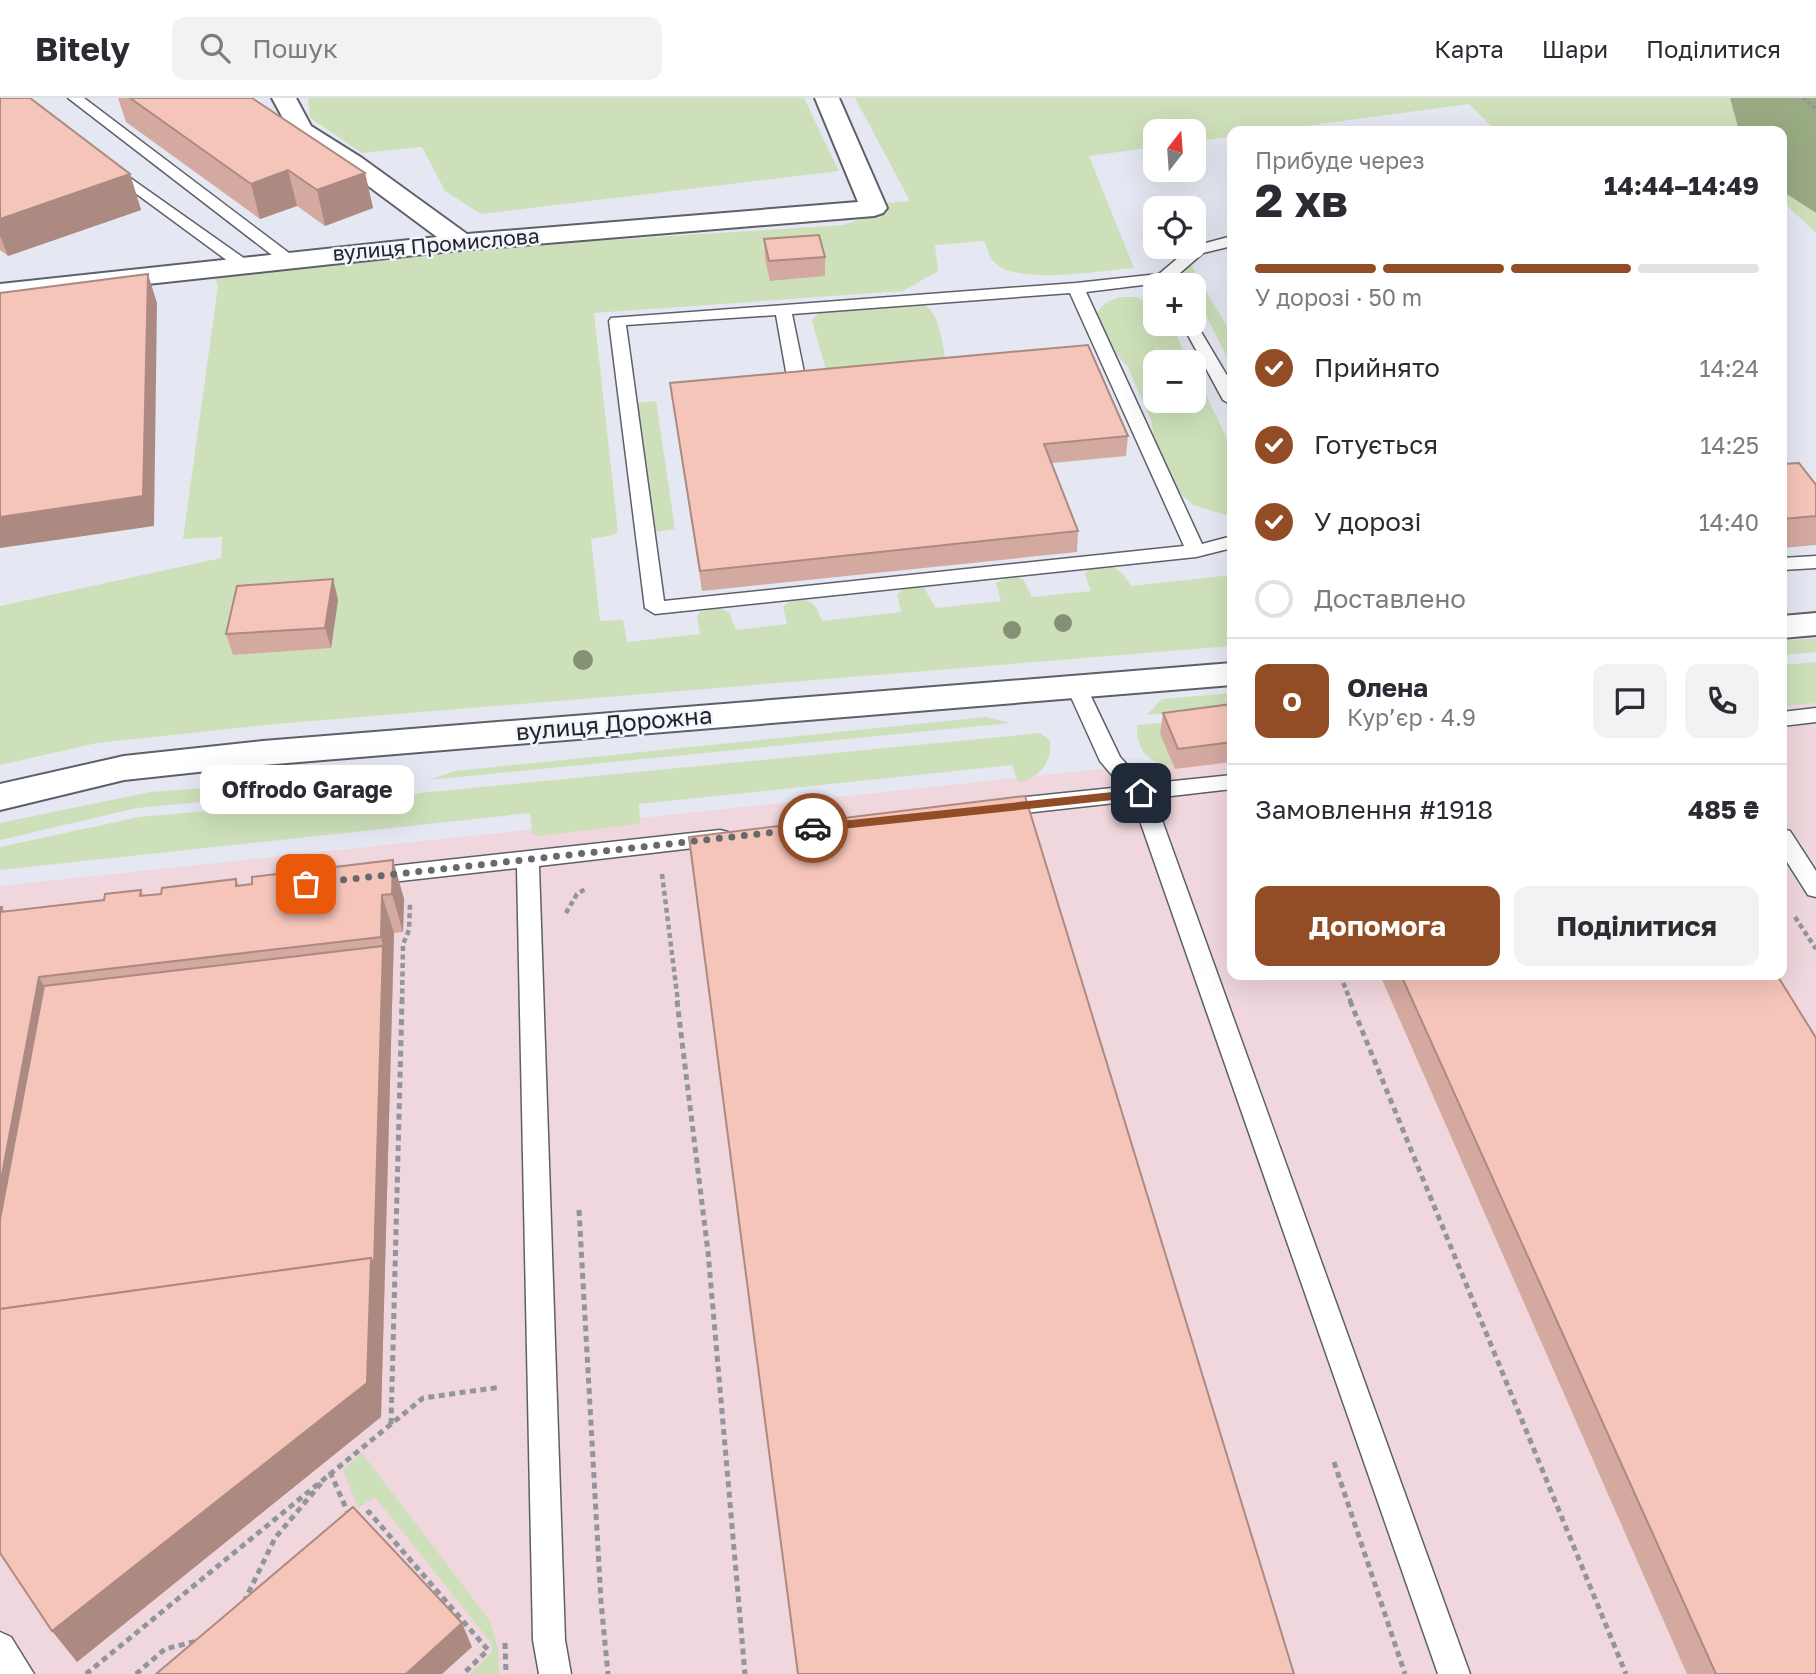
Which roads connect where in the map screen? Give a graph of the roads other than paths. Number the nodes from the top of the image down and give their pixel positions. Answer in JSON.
{"nodes":[{"id":1,"x":75,"y":98,"type":"edge"},
{"id":2,"x":284,"y":98,"type":"edge"},
{"id":3,"x":827,"y":98,"type":"edge"},
{"id":4,"x":91,"y":153,"type":"edge"},
{"id":5,"x":461,"y":242,"type":"junction"},
{"id":6,"x":1227,"y":242,"type":"edge"},
{"id":7,"x":287,"y":260,"type":"junction"},
{"id":8,"x":242,"y":264,"type":"junction"},
{"id":9,"x":1174,"y":273,"type":"edge"},
{"id":10,"x":1143,"y":283,"type":"edge"},
{"id":11,"x":1076,"y":288,"type":"junction"},
{"id":12,"x":0,"y":292,"type":"edge"},
{"id":13,"x":783,"y":310,"type":"junction"},
{"id":14,"x":1197,"y":336,"type":"edge"},
{"id":15,"x":796,"y":377,"type":"edge"},
{"id":16,"x":1227,"y":391,"type":"edge"},
{"id":17,"x":1227,"y":543,"type":"edge"},
{"id":18,"x":1196,"y":551,"type":"junction"},
{"id":19,"x":1816,"y":562,"type":"edge"},
{"id":20,"x":1787,"y":564,"type":"edge"},
{"id":21,"x":1816,"y":624,"type":"edge"},
{"id":22,"x":1787,"y":627,"type":"edge"},
{"id":23,"x":1227,"y":674,"type":"edge"},
{"id":24,"x":1076,"y":686,"type":"junction"},
{"id":25,"x":1816,"y":715,"type":"edge"},
{"id":26,"x":1787,"y":718,"type":"edge"},
{"id":27,"x":1227,"y":783,"type":"edge"},
{"id":28,"x":1141,"y":793,"type":"junction"},
{"id":29,"x":0,"y":797,"type":"edge"},
{"id":30,"x":975,"y":811,"type":"edge"},
{"id":31,"x":741,"y":836,"type":"edge"},
{"id":32,"x":1787,"y":845,"type":"edge"},
{"id":33,"x":528,"y":858,"type":"junction"},
{"id":34,"x":347,"y":879,"type":"edge"},
{"id":35,"x":1816,"y":889,"type":"edge"},
{"id":36,"x":0,"y":1648,"type":"edge"},
{"id":37,"x":18,"y":1674,"type":"edge"},
{"id":38,"x":555,"y":1674,"type":"edge"},
{"id":39,"x":1454,"y":1674,"type":"edge"}],
"edges":[{"from":1,"to":7,"type":"lane"},
{"from":2,"to":5,"type":"street"},
{"from":3,"to":5,"type":"street","name":"вулиця Промислова"},
{"from":4,"to":8,"type":"lane"},
{"from":5,"to":7,"type":"street","name":"вулиця Промислова"},
{"from":6,"to":9,"type":"lane"},
{"from":7,"to":8,"type":"street","name":"вулиця Промислова"},
{"from":8,"to":12,"type":"street","name":"вулиця Промислова"},
{"from":10,"to":11,"type":"lane"},
{"from":11,"to":13,"type":"lane"},
{"from":11,"to":18,"type":"lane"},
{"from":13,"to":15,"type":"lane"},
{"from":13,"to":18,"type":"lane"},
{"from":14,"to":16,"type":"lane"},
{"from":17,"to":18,"type":"lane"},
{"from":19,"to":20,"type":"lane"},
{"from":21,"to":22,"type":"street"},
{"from":23,"to":24,"type":"street","name":"вулиця Дорожна"},
{"from":24,"to":28,"type":"lane"},
{"from":24,"to":29,"type":"street","name":"вулиця Дорожна"},
{"from":25,"to":26,"type":"lane"},
{"from":27,"to":28,"type":"lane"},
{"from":28,"to":30,"type":"lane"},
{"from":28,"to":39,"type":"lane"},
{"from":31,"to":33,"type":"lane"},
{"from":32,"to":35,"type":"lane"},
{"from":33,"to":34,"type":"lane"},
{"from":33,"to":38,"type":"lane"},
{"from":36,"to":37,"type":"lane"}]}
